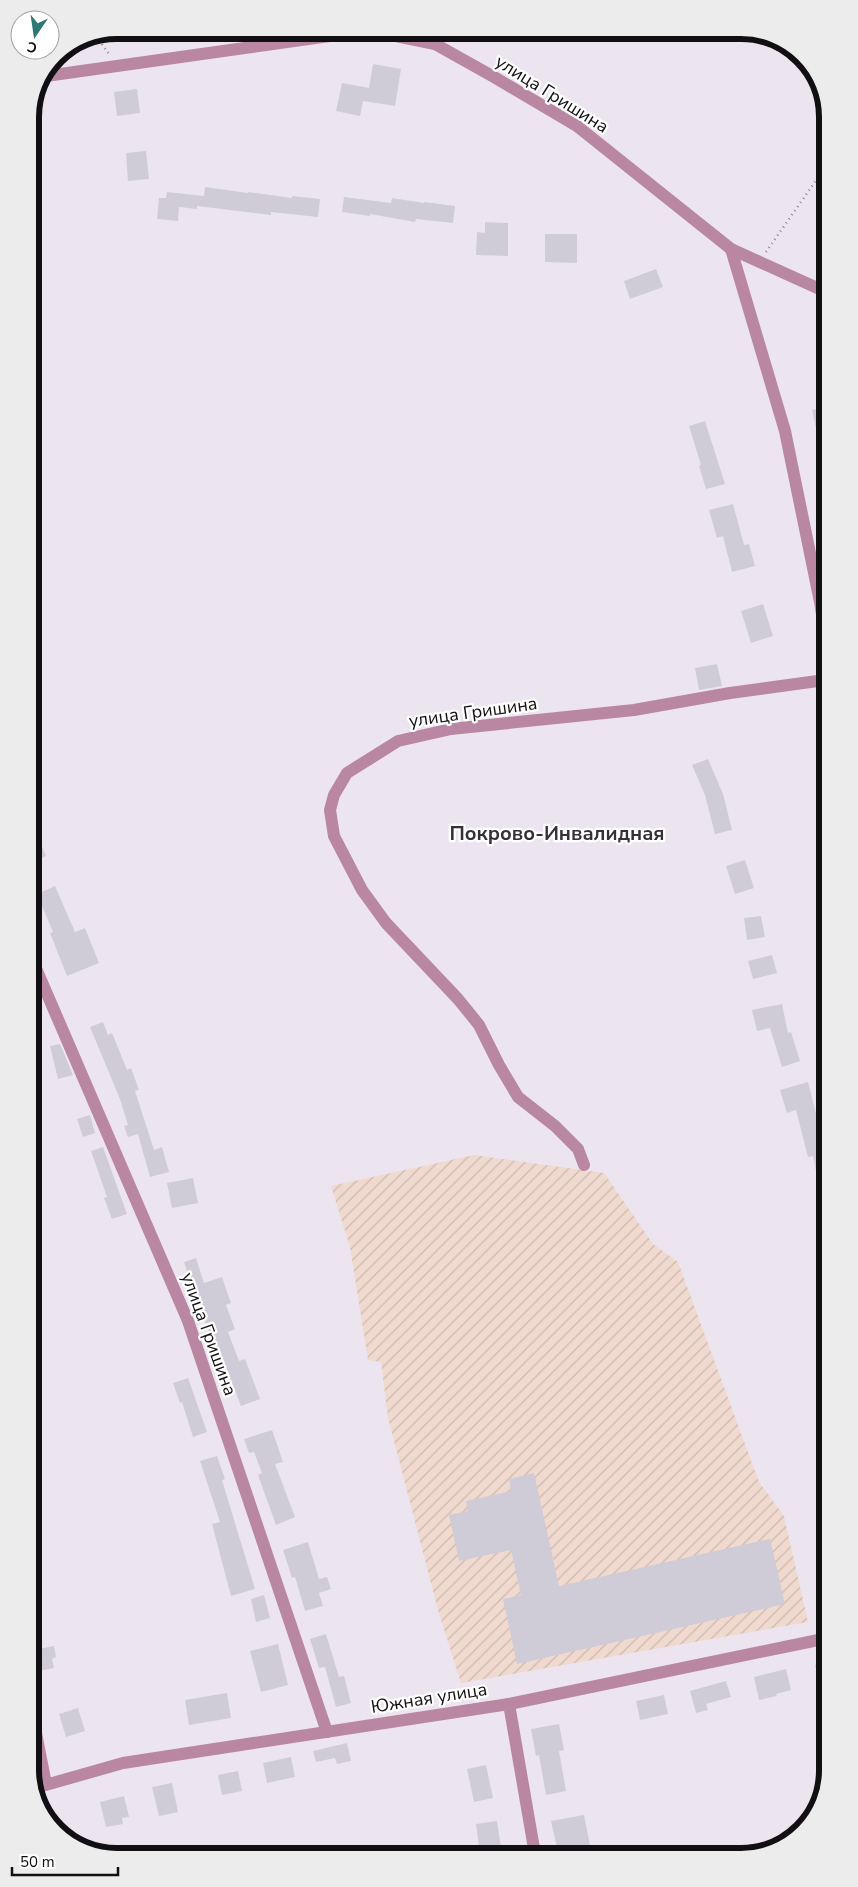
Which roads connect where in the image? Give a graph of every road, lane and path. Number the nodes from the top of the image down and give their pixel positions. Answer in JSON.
{"nodes":[{"id":1,"x":307,"y":39,"type":"edge"},
{"id":2,"x":410,"y":39,"type":"edge"},
{"id":3,"x":100,"y":41,"type":"edge"},
{"id":4,"x":117,"y":65,"type":"junction"},
{"id":5,"x":51,"y":75,"type":"edge"},
{"id":6,"x":819,"y":177,"type":"edge"},
{"id":7,"x":731,"y":249,"type":"junction"},
{"id":8,"x":759,"y":262,"type":"junction"},
{"id":9,"x":819,"y":289,"type":"edge"},
{"id":10,"x":819,"y":598,"type":"edge"},
{"id":11,"x":819,"y":681,"type":"edge"},
{"id":12,"x":39,"y":975,"type":"edge"},
{"id":13,"x":584,"y":1165,"type":"dead end"},
{"id":14,"x":819,"y":1640,"type":"edge"},
{"id":15,"x":510,"y":1704,"type":"junction"},
{"id":16,"x":327,"y":1732,"type":"junction"},
{"id":17,"x":40,"y":1786,"type":"edge"},
{"id":18,"x":534,"y":1848,"type":"edge"}],
"edges":[{"from":1,"to":4,"type":"street"},
{"from":2,"to":7,"type":"street","name":"улица Гришина"},
{"from":3,"to":4,"type":"path"},
{"from":4,"to":5,"type":"street"},
{"from":6,"to":8,"type":"path"},
{"from":7,"to":8,"type":"street","name":"улица Гришина"},
{"from":7,"to":10,"type":"street"},
{"from":8,"to":9,"type":"street","name":"улица Гришина"},
{"from":11,"to":13,"type":"street","name":"улица Гришина"},
{"from":12,"to":16,"type":"street","name":"улица Гришина"},
{"from":14,"to":15,"type":"street","name":"Южная улица"},
{"from":15,"to":16,"type":"street","name":"Южная улица"},
{"from":15,"to":18,"type":"street"},
{"from":16,"to":17,"type":"street","name":"Южная улица"}]}
